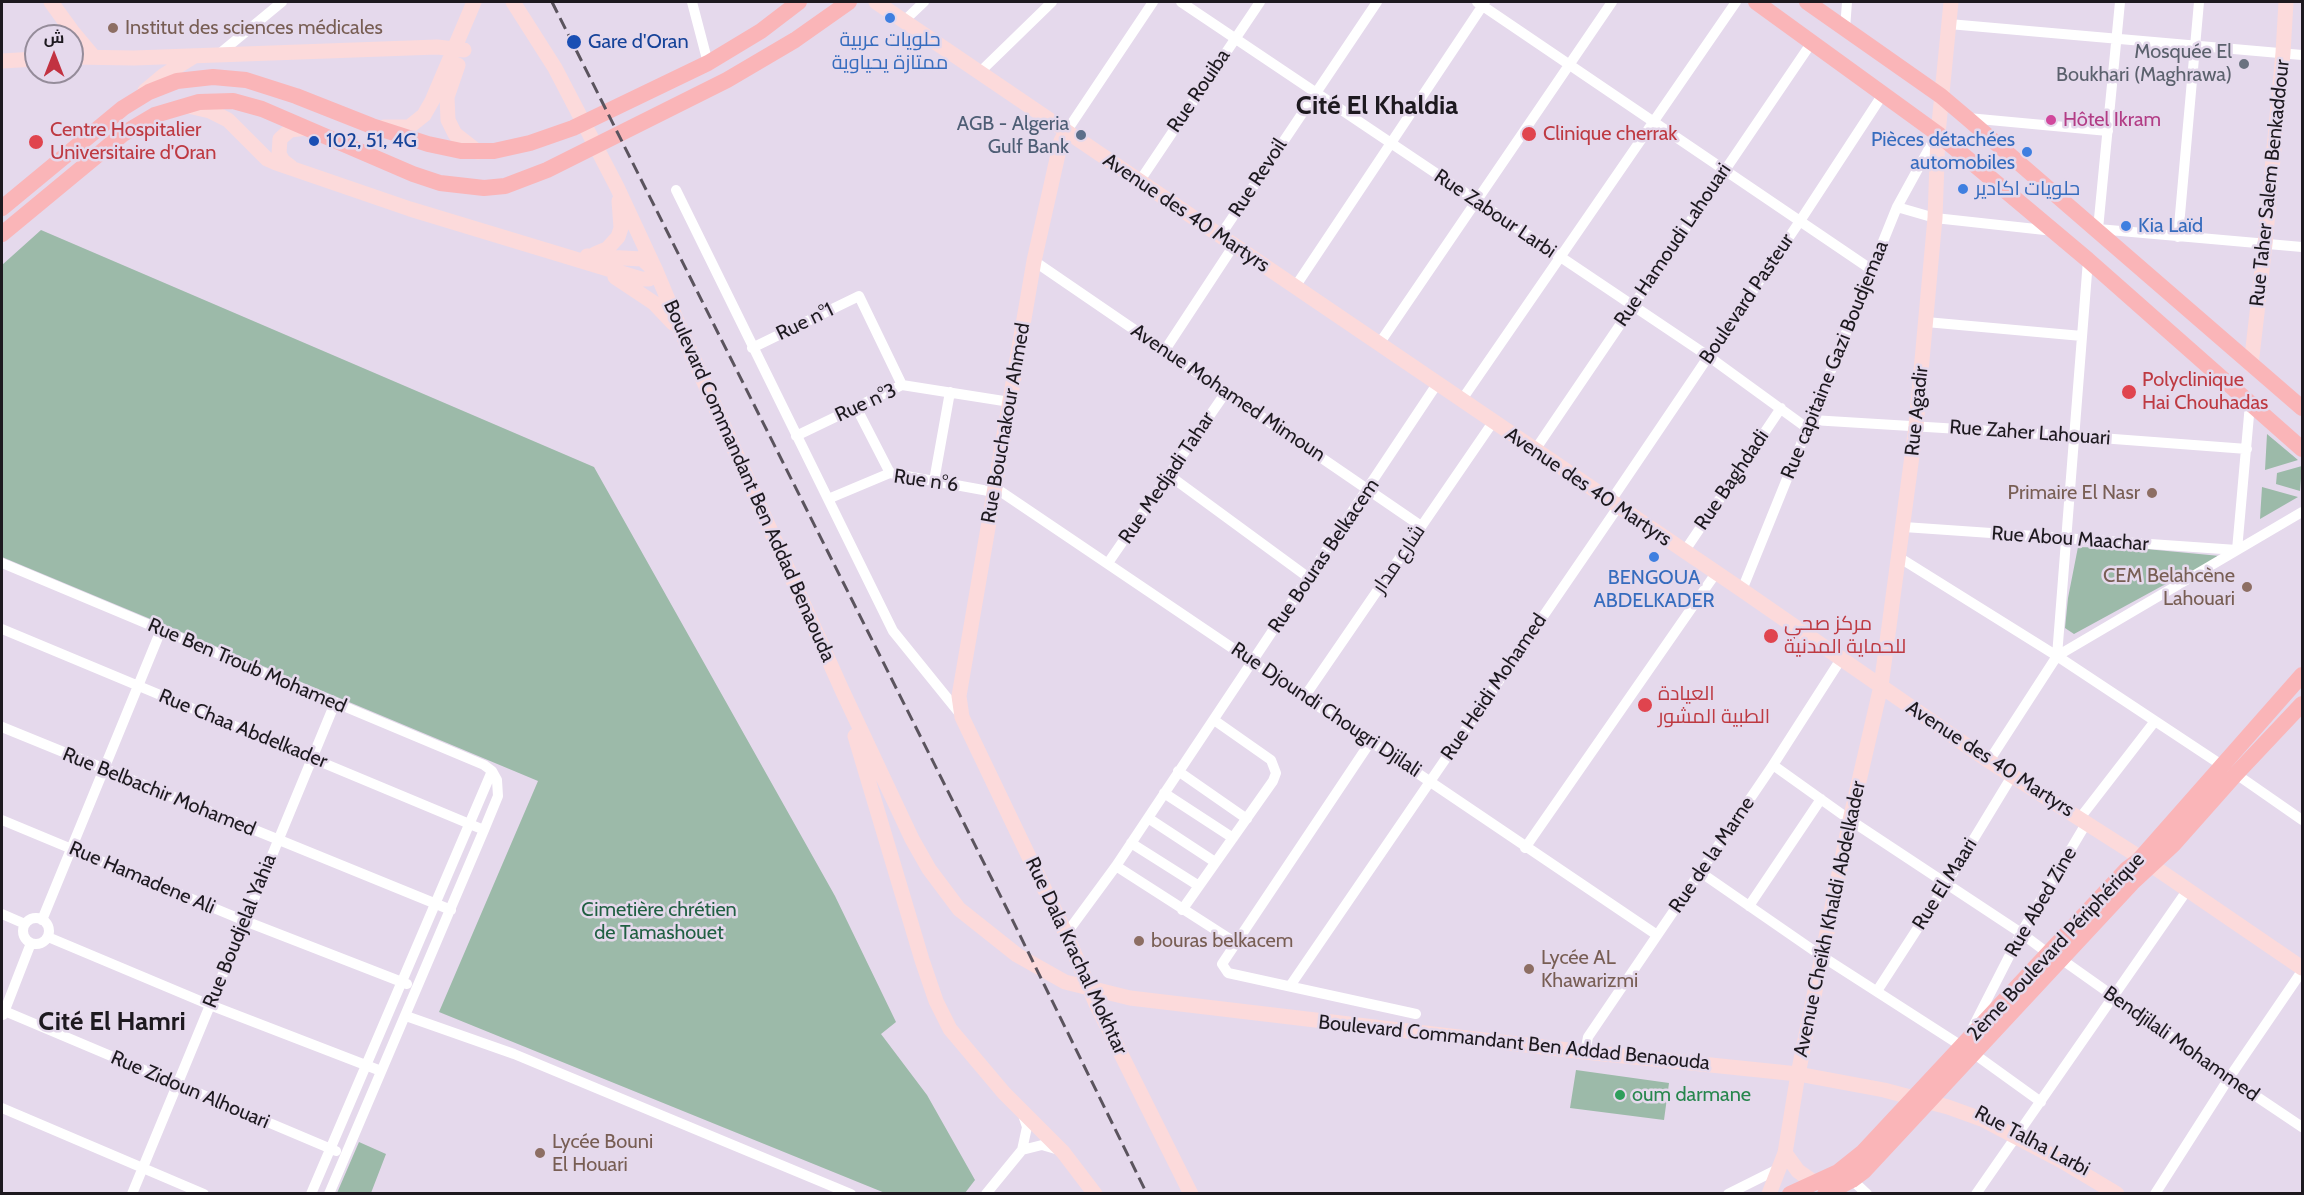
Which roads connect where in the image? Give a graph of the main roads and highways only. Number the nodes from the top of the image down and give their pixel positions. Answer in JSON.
{"nodes":[{"id":1,"x":799,"y":2,"type":"edge"},
{"id":2,"x":849,"y":2,"type":"edge"},
{"id":3,"x":1756,"y":2,"type":"edge"},
{"id":4,"x":1807,"y":2,"type":"edge"},
{"id":5,"x":2,"y":208,"type":"edge"},
{"id":6,"x":2,"y":234,"type":"edge"},
{"id":7,"x":2302,"y":408,"type":"edge"},
{"id":8,"x":2302,"y":449,"type":"edge"},
{"id":9,"x":2302,"y":675,"type":"edge"},
{"id":10,"x":2302,"y":705,"type":"edge"},
{"id":11,"x":2229,"y":770,"type":"junction"},
{"id":12,"x":1924,"y":1097,"type":"junction"},
{"id":13,"x":1820,"y":1188,"type":"edge"},
{"id":14,"x":1790,"y":1194,"type":"edge"}],
"edges":[{"from":1,"to":5,"type":"main road"},
{"from":2,"to":6,"type":"main road"},
{"from":3,"to":8,"type":"main road"},
{"from":4,"to":7,"type":"main road"},
{"from":9,"to":11,"type":"main road","name":"2ème Boulevard Périphérique"},
{"from":10,"to":11,"type":"main road","name":"2ème Boulevard Périphérique"},
{"from":11,"to":12,"type":"main road","name":"2ème Boulevard Périphérique"},
{"from":12,"to":13,"type":"main road","name":"2ème Boulevard Périphérique"},
{"from":12,"to":13,"type":"main road","name":"2ème Boulevard Périphérique"},
{"from":13,"to":14,"type":"main road","name":"2ème Boulevard Périphérique"}]}
